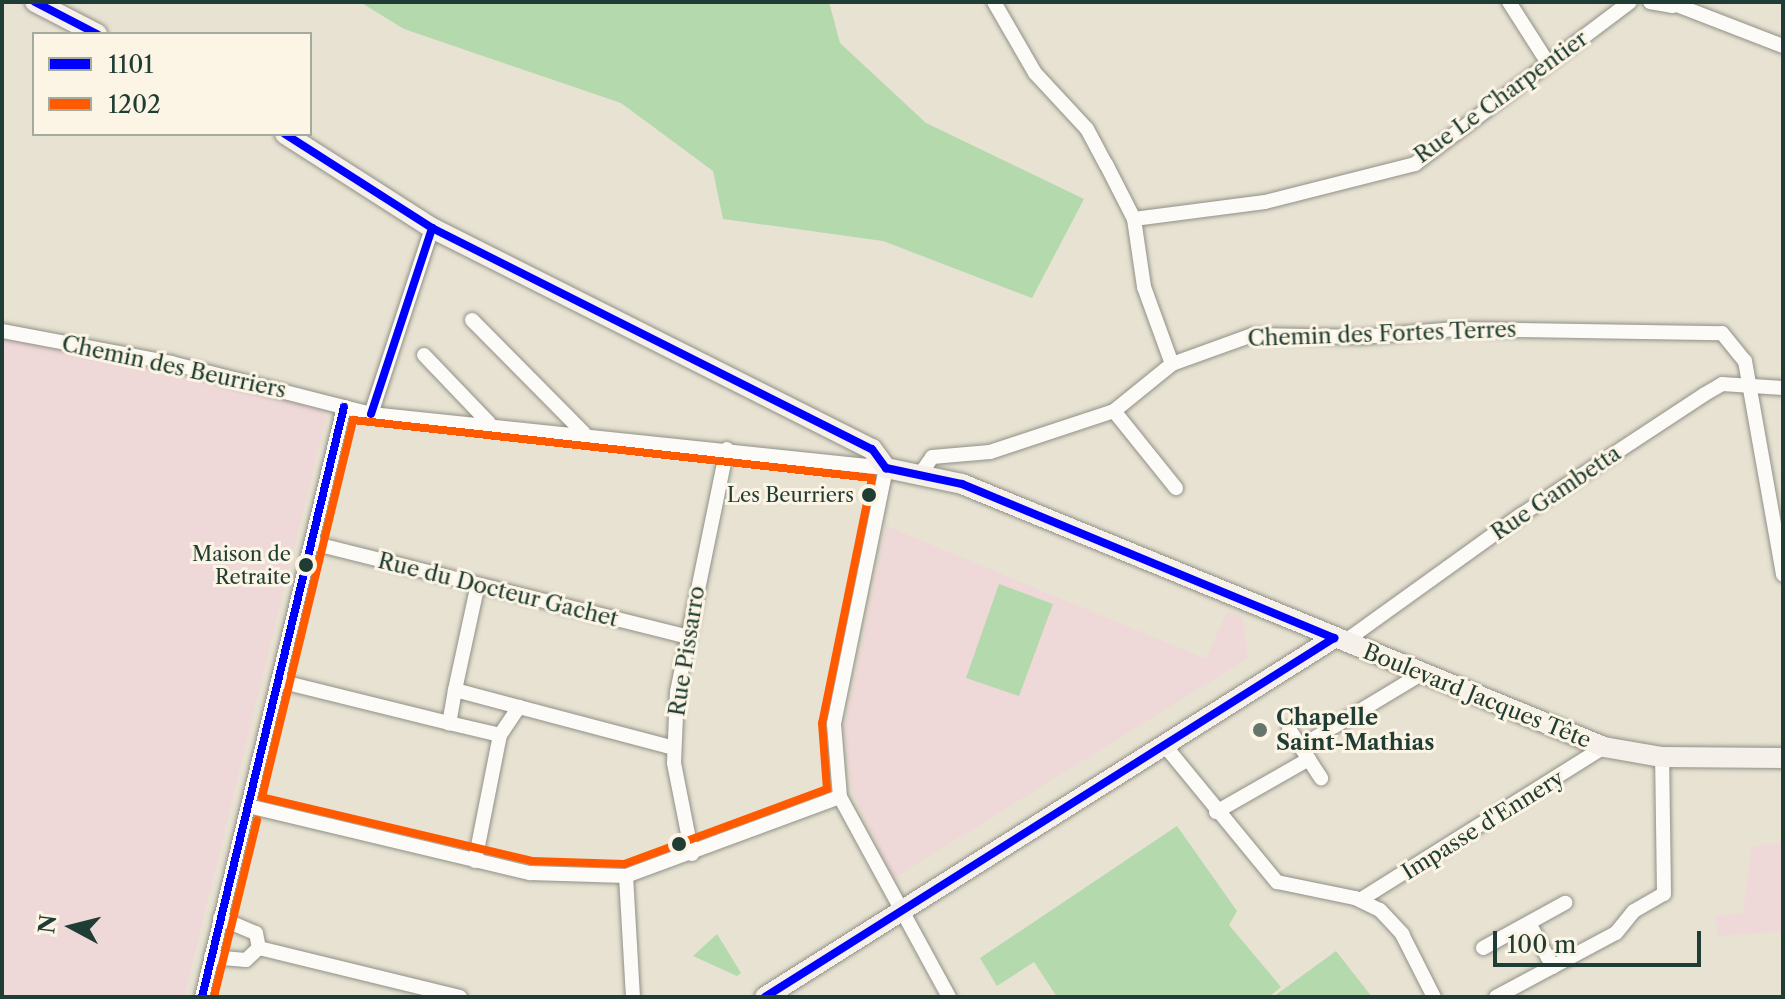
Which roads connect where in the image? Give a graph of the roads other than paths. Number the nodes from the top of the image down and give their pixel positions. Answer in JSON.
{"nodes":[{"id":1,"x":35,"y":2,"type":"edge"},
{"id":2,"x":994,"y":2,"type":"edge"},
{"id":3,"x":1509,"y":2,"type":"edge"},
{"id":4,"x":1630,"y":2,"type":"edge"},
{"id":5,"x":1650,"y":2,"type":"edge"},
{"id":6,"x":1671,"y":4,"type":"edge"},
{"id":7,"x":93,"y":32,"type":"edge"},
{"id":8,"x":1783,"y":46,"type":"edge"},
{"id":9,"x":1548,"y":63,"type":"junction"},
{"id":10,"x":288,"y":136,"type":"edge"},
{"id":11,"x":1134,"y":219,"type":"junction"},
{"id":12,"x":432,"y":228,"type":"junction"},
{"id":13,"x":472,"y":320,"type":"dead end"},
{"id":14,"x":2,"y":331,"type":"edge"},
{"id":15,"x":424,"y":355,"type":"dead end"},
{"id":16,"x":1172,"y":364,"type":"junction"},
{"id":17,"x":1751,"y":386,"type":"junction"},
{"id":18,"x":1783,"y":388,"type":"edge"},
{"id":19,"x":344,"y":407,"type":"junction"},
{"id":20,"x":1114,"y":411,"type":"junction"},
{"id":21,"x":371,"y":414,"type":"junction"},
{"id":22,"x":489,"y":423,"type":"junction"},
{"id":23,"x":584,"y":433,"type":"junction"},
{"id":24,"x":727,"y":449,"type":"junction"},
{"id":25,"x":886,"y":468,"type":"junction"},
{"id":26,"x":921,"y":473,"type":"junction"},
{"id":27,"x":1176,"y":488,"type":"dead end"},
{"id":28,"x":312,"y":543,"type":"junction"},
{"id":29,"x":1783,"y":575,"type":"edge"},
{"id":30,"x":477,"y":588,"type":"junction"},
{"id":31,"x":686,"y":636,"type":"junction"},
{"id":32,"x":1339,"y":640,"type":"junction"},
{"id":33,"x":1421,"y":674,"type":"junction"},
{"id":34,"x":279,"y":681,"type":"junction"},
{"id":35,"x":455,"y":690,"type":"junction"},
{"id":36,"x":519,"y":707,"type":"junction"},
{"id":37,"x":449,"y":723,"type":"junction"},
{"id":38,"x":1289,"y":729,"type":"dead end"},
{"id":39,"x":500,"y":735,"type":"junction"},
{"id":40,"x":1166,"y":747,"type":"junction"},
{"id":41,"x":1604,"y":747,"type":"junction"},
{"id":42,"x":674,"y":748,"type":"junction"},
{"id":43,"x":1304,"y":753,"type":"junction"},
{"id":44,"x":1662,"y":757,"type":"junction"},
{"id":45,"x":1783,"y":758,"type":"edge"},
{"id":46,"x":1321,"y":778,"type":"dead end"},
{"id":47,"x":840,"y":797,"type":"junction"},
{"id":48,"x":248,"y":806,"type":"junction"},
{"id":49,"x":1216,"y":812,"type":"junction"},
{"id":50,"x":692,"y":854,"type":"junction"},
{"id":51,"x":475,"y":861,"type":"junction"},
{"id":52,"x":626,"y":876,"type":"junction"},
{"id":53,"x":1360,"y":900,"type":"junction"},
{"id":54,"x":1565,"y":903,"type":"dead end"},
{"id":55,"x":902,"y":911,"type":"junction"},
{"id":56,"x":220,"y":918,"type":"junction"},
{"id":57,"x":1529,"y":923,"type":"junction"},
{"id":58,"x":259,"y":948,"type":"junction"},
{"id":59,"x":1483,"y":948,"type":"dead end"},
{"id":60,"x":211,"y":957,"type":"junction"},
{"id":61,"x":1553,"y":967,"type":"junction"},
{"id":62,"x":202,"y":997,"type":"edge"},
{"id":63,"x":460,"y":997,"type":"edge"},
{"id":64,"x":633,"y":997,"type":"edge"},
{"id":65,"x":765,"y":997,"type":"edge"},
{"id":66,"x":949,"y":997,"type":"edge"},
{"id":67,"x":1434,"y":997,"type":"edge"},
{"id":68,"x":1496,"y":997,"type":"edge"}],
"edges":[{"from":1,"to":7,"type":"street"},
{"from":2,"to":11,"type":"street"},
{"from":3,"to":9,"type":"street"},
{"from":4,"to":9,"type":"street","name":"Rue Le Charpentier"},
{"from":5,"to":6,"type":"street"},
{"from":6,"to":8,"type":"street"},
{"from":9,"to":11,"type":"street","name":"Rue Le Charpentier"},
{"from":10,"to":12,"type":"street"},
{"from":11,"to":16,"type":"street"},
{"from":12,"to":21,"type":"street"},
{"from":12,"to":25,"type":"street"},
{"from":13,"to":23,"type":"street"},
{"from":14,"to":19,"type":"street","name":"Chemin des Beurriers"},
{"from":15,"to":22,"type":"street"},
{"from":16,"to":17,"type":"street","name":"Chemin des Fortes Terres"},
{"from":16,"to":20,"type":"street","name":"Chemin des Fortes Terres"},
{"from":17,"to":18,"type":"street","name":"Rue Gambetta"},
{"from":17,"to":29,"type":"street"},
{"from":17,"to":32,"type":"street","name":"Rue Gambetta"},
{"from":19,"to":21,"type":"street","name":"Chemin des Beurriers"},
{"from":19,"to":28,"type":"street"},
{"from":20,"to":26,"type":"street","name":"Chemin des Fortes Terres"},
{"from":20,"to":27,"type":"street"},
{"from":21,"to":22,"type":"street","name":"Chemin des Beurriers"},
{"from":22,"to":23,"type":"street","name":"Chemin des Beurriers"},
{"from":23,"to":24,"type":"street","name":"Chemin des Beurriers"},
{"from":24,"to":25,"type":"street","name":"Chemin des Beurriers"},
{"from":24,"to":31,"type":"street","name":"Rue Pissarro"},
{"from":25,"to":26,"type":"street","name":"Boulevard Jacques Tête"},
{"from":25,"to":47,"type":"street"},
{"from":26,"to":32,"type":"street","name":"Boulevard Jacques Tête"},
{"from":28,"to":30,"type":"street","name":"Rue du Docteur Gachet"},
{"from":28,"to":34,"type":"street"},
{"from":30,"to":31,"type":"street","name":"Rue du Docteur Gachet"},
{"from":30,"to":35,"type":"street"},
{"from":31,"to":42,"type":"street","name":"Rue Pissarro"},
{"from":32,"to":33,"type":"street","name":"Boulevard Jacques Tête"},
{"from":32,"to":40,"type":"street"},
{"from":33,"to":41,"type":"street","name":"Boulevard Jacques Tête"},
{"from":33,"to":43,"type":"street"},
{"from":34,"to":37,"type":"street"},
{"from":34,"to":48,"type":"street"},
{"from":35,"to":36,"type":"street"},
{"from":35,"to":37,"type":"street"},
{"from":36,"to":39,"type":"street"},
{"from":36,"to":42,"type":"street"},
{"from":37,"to":39,"type":"street"},
{"from":38,"to":43,"type":"street"},
{"from":39,"to":51,"type":"street"},
{"from":40,"to":49,"type":"street"},
{"from":40,"to":55,"type":"street"},
{"from":41,"to":44,"type":"street","name":"Boulevard Jacques Tête"},
{"from":41,"to":53,"type":"street","name":"Impasse d'Ennery"},
{"from":42,"to":50,"type":"street","name":"Rue Pissarro"},
{"from":43,"to":46,"type":"street"},
{"from":43,"to":49,"type":"street"},
{"from":44,"to":45,"type":"street","name":"Boulevard Jacques Tête"},
{"from":44,"to":61,"type":"street"},
{"from":47,"to":50,"type":"street"},
{"from":47,"to":55,"type":"street"},
{"from":48,"to":51,"type":"street"},
{"from":48,"to":56,"type":"street"},
{"from":49,"to":53,"type":"street"},
{"from":50,"to":52,"type":"street"},
{"from":51,"to":52,"type":"street"},
{"from":52,"to":64,"type":"street"},
{"from":53,"to":67,"type":"street"},
{"from":54,"to":57,"type":"street"},
{"from":55,"to":65,"type":"street"},
{"from":55,"to":66,"type":"street"},
{"from":56,"to":58,"type":"street"},
{"from":56,"to":60,"type":"street"},
{"from":57,"to":59,"type":"street"},
{"from":57,"to":61,"type":"street"},
{"from":58,"to":60,"type":"street"},
{"from":58,"to":63,"type":"street"},
{"from":60,"to":62,"type":"street"},
{"from":61,"to":68,"type":"street"}]}
